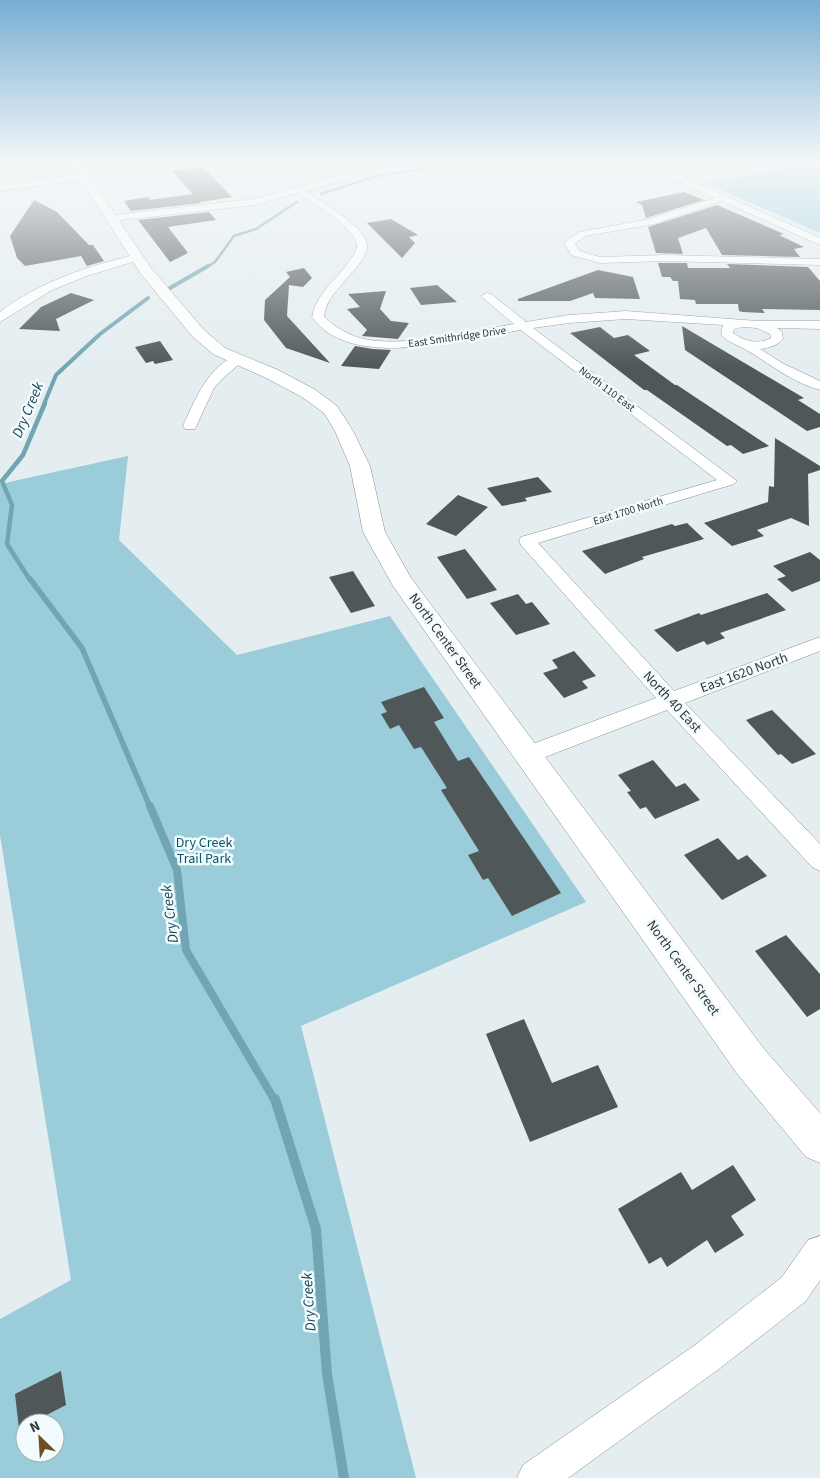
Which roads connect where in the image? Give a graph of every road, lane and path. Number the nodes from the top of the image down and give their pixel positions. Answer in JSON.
{"nodes":[{"id":1,"x":121,"y":230,"type":"edge"},
{"id":2,"x":353,"y":230,"type":"edge"},
{"id":3,"x":605,"y":230,"type":"edge"},
{"id":4,"x":793,"y":230,"type":"edge"},
{"id":5,"x":820,"y":242,"type":"edge"},
{"id":6,"x":138,"y":257,"type":"junction"},
{"id":7,"x":820,"y":262,"type":"edge"},
{"id":8,"x":487,"y":296,"type":"dead end"},
{"id":9,"x":0,"y":318,"type":"edge"},
{"id":10,"x":679,"y":319,"type":"junction"},
{"id":11,"x":738,"y":323,"type":"junction"},
{"id":12,"x":754,"y":324,"type":"junction"},
{"id":13,"x":818,"y":325,"type":"edge"},
{"id":14,"x":524,"y":327,"type":"junction"},
{"id":15,"x":733,"y":339,"type":"junction"},
{"id":16,"x":776,"y":340,"type":"junction"},
{"id":17,"x":238,"y":360,"type":"junction"},
{"id":18,"x":777,"y":366,"type":"junction"},
{"id":19,"x":820,"y":386,"type":"edge"},
{"id":20,"x":190,"y":426,"type":"dead end"},
{"id":21,"x":729,"y":481,"type":"joint"},
{"id":22,"x":527,"y":541,"type":"joint"},
{"id":23,"x":820,"y":644,"type":"edge"},
{"id":24,"x":670,"y":700,"type":"junction"},
{"id":25,"x":527,"y":755,"type":"junction"},
{"id":26,"x":820,"y":860,"type":"edge"},
{"id":27,"x":820,"y":1143,"type":"edge"},
{"id":28,"x":820,"y":1252,"type":"edge"},
{"id":29,"x":536,"y":1478,"type":"edge"}],
"edges":[{"from":1,"to":6,"type":"street","name":"North Center Street"},
{"from":2,"to":14,"type":"street","name":"East Smithridge Drive"},
{"from":3,"to":7,"type":"street"},
{"from":4,"to":5,"type":"street"},
{"from":6,"to":9,"type":"street"},
{"from":6,"to":17,"type":"street","name":"North Center Street"},
{"from":8,"to":14,"type":"street","name":"North 110 East"},
{"from":10,"to":11,"type":"street"},
{"from":10,"to":14,"type":"street","name":"East Smithridge Drive"},
{"from":10,"to":15,"type":"street"},
{"from":11,"to":12,"type":"street"},
{"from":11,"to":15,"type":"street"},
{"from":12,"to":13,"type":"street"},
{"from":12,"to":16,"type":"street"},
{"from":13,"to":16,"type":"street"},
{"from":14,"to":21,"type":"street","name":"North 110 East"},
{"from":15,"to":16,"type":"street"},
{"from":15,"to":18,"type":"street"},
{"from":16,"to":18,"type":"street"},
{"from":17,"to":20,"type":"street"},
{"from":17,"to":25,"type":"street","name":"North Center Street"},
{"from":18,"to":19,"type":"street"},
{"from":21,"to":22,"type":"street","name":"East 1700 North"},
{"from":22,"to":24,"type":"street","name":"North 40 East"},
{"from":23,"to":24,"type":"street","name":"East 1620 North"},
{"from":24,"to":25,"type":"street","name":"East 1620 North"},
{"from":24,"to":26,"type":"street","name":"North 40 East"},
{"from":25,"to":27,"type":"street","name":"North Center Street"},
{"from":28,"to":29,"type":"street"}]}
